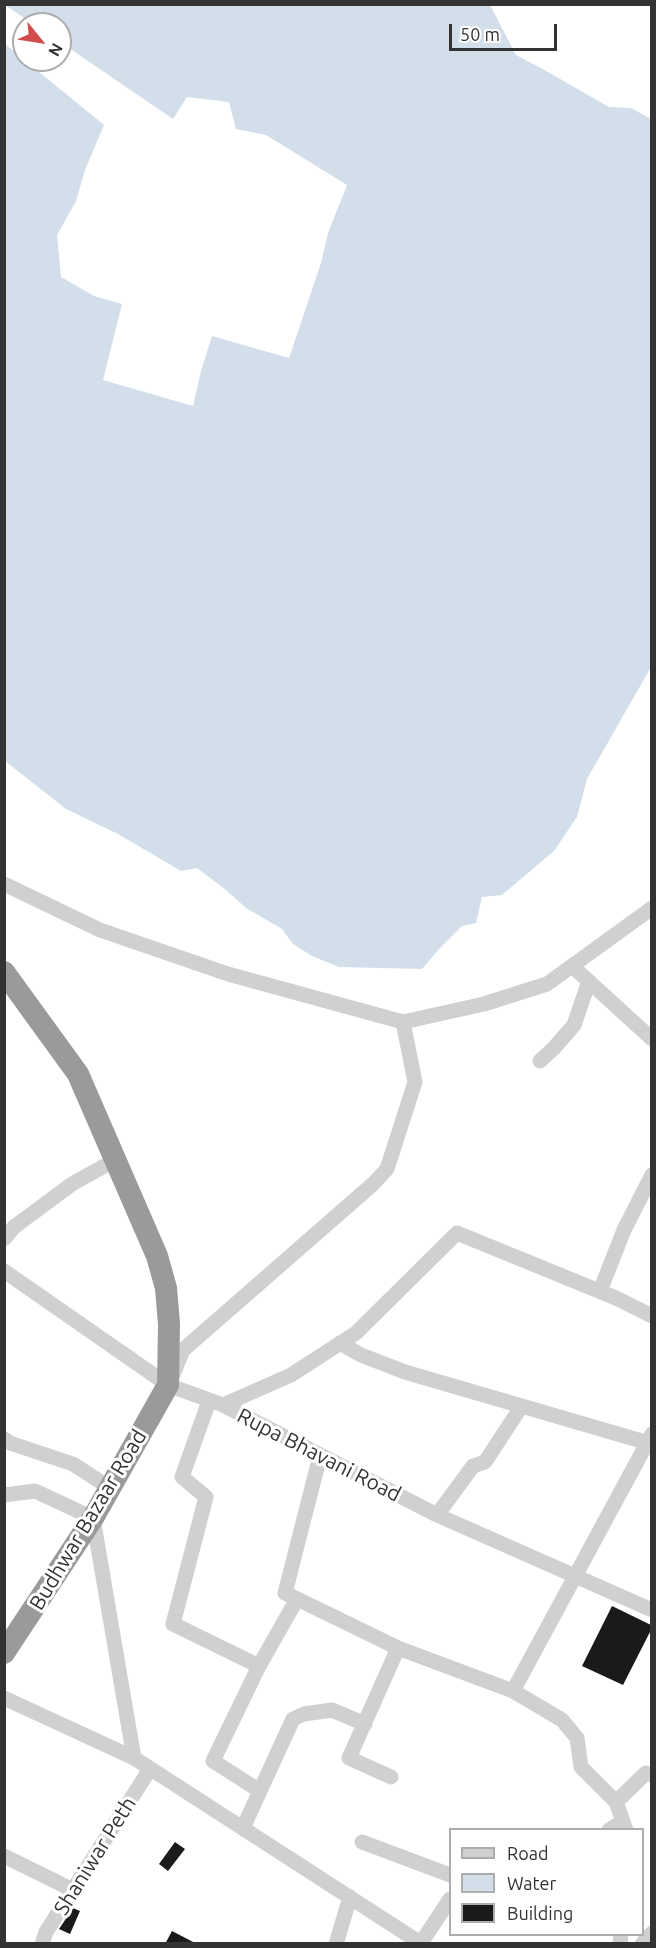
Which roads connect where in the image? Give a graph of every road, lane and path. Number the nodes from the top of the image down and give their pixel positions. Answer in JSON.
{"nodes":[{"id":1,"x":4,"y":884,"type":"edge"},
{"id":2,"x":651,"y":908,"type":"edge"},
{"id":3,"x":572,"y":966,"type":"junction"},
{"id":4,"x":589,"y":981,"type":"junction"},
{"id":5,"x":8,"y":985,"type":"edge"},
{"id":6,"x":403,"y":1022,"type":"junction"},
{"id":7,"x":651,"y":1039,"type":"edge"},
{"id":8,"x":540,"y":1061,"type":"dead end"},
{"id":9,"x":116,"y":1160,"type":"junction"},
{"id":10,"x":651,"y":1175,"type":"edge"},
{"id":11,"x":4,"y":1239,"type":"edge"},
{"id":12,"x":4,"y":1271,"type":"edge"},
{"id":13,"x":600,"y":1291,"type":"junction"},
{"id":14,"x":651,"y":1316,"type":"edge"},
{"id":15,"x":340,"y":1343,"type":"junction"},
{"id":16,"x":168,"y":1385,"type":"junction"},
{"id":17,"x":216,"y":1403,"type":"junction"},
{"id":18,"x":521,"y":1407,"type":"junction"},
{"id":19,"x":4,"y":1439,"type":"edge"},
{"id":20,"x":650,"y":1440,"type":"edge"},
{"id":21,"x":320,"y":1456,"type":"junction"},
{"id":22,"x":110,"y":1488,"type":"junction"},
{"id":23,"x":4,"y":1495,"type":"edge"},
{"id":24,"x":436,"y":1515,"type":"junction"},
{"id":25,"x":93,"y":1518,"type":"junction"},
{"id":26,"x":576,"y":1576,"type":"junction"},
{"id":27,"x":297,"y":1599,"type":"junction"},
{"id":28,"x":651,"y":1610,"type":"edge"},
{"id":29,"x":398,"y":1648,"type":"junction"},
{"id":30,"x":4,"y":1653,"type":"edge"},
{"id":31,"x":259,"y":1666,"type":"junction"},
{"id":32,"x":513,"y":1691,"type":"junction"},
{"id":33,"x":4,"y":1698,"type":"edge"},
{"id":34,"x":364,"y":1724,"type":"junction"},
{"id":35,"x":134,"y":1758,"type":"junction"},
{"id":36,"x":150,"y":1769,"type":"junction"},
{"id":37,"x":651,"y":1775,"type":"edge"},
{"id":38,"x":391,"y":1777,"type":"dead end"},
{"id":39,"x":260,"y":1791,"type":"junction"},
{"id":40,"x":616,"y":1802,"type":"junction"},
{"id":41,"x":625,"y":1825,"type":"edge"},
{"id":42,"x":243,"y":1828,"type":"junction"},
{"id":43,"x":362,"y":1842,"type":"dead end"},
{"id":44,"x":4,"y":1856,"type":"edge"},
{"id":45,"x":449,"y":1875,"type":"edge"},
{"id":46,"x":73,"y":1890,"type":"junction"},
{"id":47,"x":350,"y":1897,"type":"junction"},
{"id":48,"x":449,"y":1901,"type":"edge"},
{"id":49,"x":651,"y":1933,"type":"edge"},
{"id":50,"x":421,"y":1943,"type":"edge"},
{"id":51,"x":42,"y":1944,"type":"edge"},
{"id":52,"x":336,"y":1944,"type":"edge"},
{"id":53,"x":642,"y":1944,"type":"edge"}],
"edges":[{"from":1,"to":6,"type":"street"},
{"from":2,"to":3,"type":"street"},
{"from":3,"to":4,"type":"street"},
{"from":3,"to":6,"type":"street"},
{"from":4,"to":7,"type":"street"},
{"from":4,"to":8,"type":"street"},
{"from":5,"to":9,"type":"highway"},
{"from":6,"to":16,"type":"street"},
{"from":9,"to":11,"type":"street"},
{"from":9,"to":16,"type":"highway"},
{"from":10,"to":13,"type":"street"},
{"from":12,"to":16,"type":"street","name":"Rupa Bhavani Road"},
{"from":13,"to":14,"type":"street"},
{"from":13,"to":15,"type":"street"},
{"from":15,"to":17,"type":"street"},
{"from":15,"to":18,"type":"street"},
{"from":16,"to":17,"type":"street","name":"Rupa Bhavani Road"},
{"from":16,"to":22,"type":"highway","name":"Budhwar Bazaar Road"},
{"from":17,"to":21,"type":"street","name":"Rupa Bhavani Road"},
{"from":17,"to":31,"type":"street"},
{"from":18,"to":20,"type":"street"},
{"from":18,"to":24,"type":"street"},
{"from":19,"to":22,"type":"street"},
{"from":20,"to":26,"type":"street"},
{"from":21,"to":24,"type":"street","name":"Rupa Bhavani Road"},
{"from":21,"to":27,"type":"street"},
{"from":22,"to":25,"type":"highway","name":"Budhwar Bazaar Road"},
{"from":23,"to":25,"type":"street"},
{"from":24,"to":26,"type":"street","name":"Rupa Bhavani Road"},
{"from":25,"to":30,"type":"highway","name":"Budhwar Bazaar Road"},
{"from":25,"to":35,"type":"street"},
{"from":26,"to":28,"type":"street","name":"Rupa Bhavani Road"},
{"from":26,"to":32,"type":"street"},
{"from":27,"to":29,"type":"street"},
{"from":27,"to":31,"type":"street"},
{"from":29,"to":32,"type":"street"},
{"from":29,"to":34,"type":"street"},
{"from":31,"to":39,"type":"street"},
{"from":32,"to":40,"type":"street"},
{"from":33,"to":35,"type":"street"},
{"from":34,"to":38,"type":"street"},
{"from":34,"to":39,"type":"street"},
{"from":35,"to":36,"type":"street"},
{"from":36,"to":42,"type":"street"},
{"from":36,"to":46,"type":"street","name":"Shaniwar Peth"},
{"from":37,"to":40,"type":"street"},
{"from":39,"to":42,"type":"street"},
{"from":40,"to":41,"type":"street"},
{"from":42,"to":47,"type":"street"},
{"from":43,"to":45,"type":"street"},
{"from":44,"to":46,"type":"street"},
{"from":46,"to":51,"type":"street","name":"Shaniwar Peth"},
{"from":47,"to":50,"type":"street"},
{"from":47,"to":52,"type":"street"},
{"from":48,"to":50,"type":"street"},
{"from":49,"to":53,"type":"street"}]}
